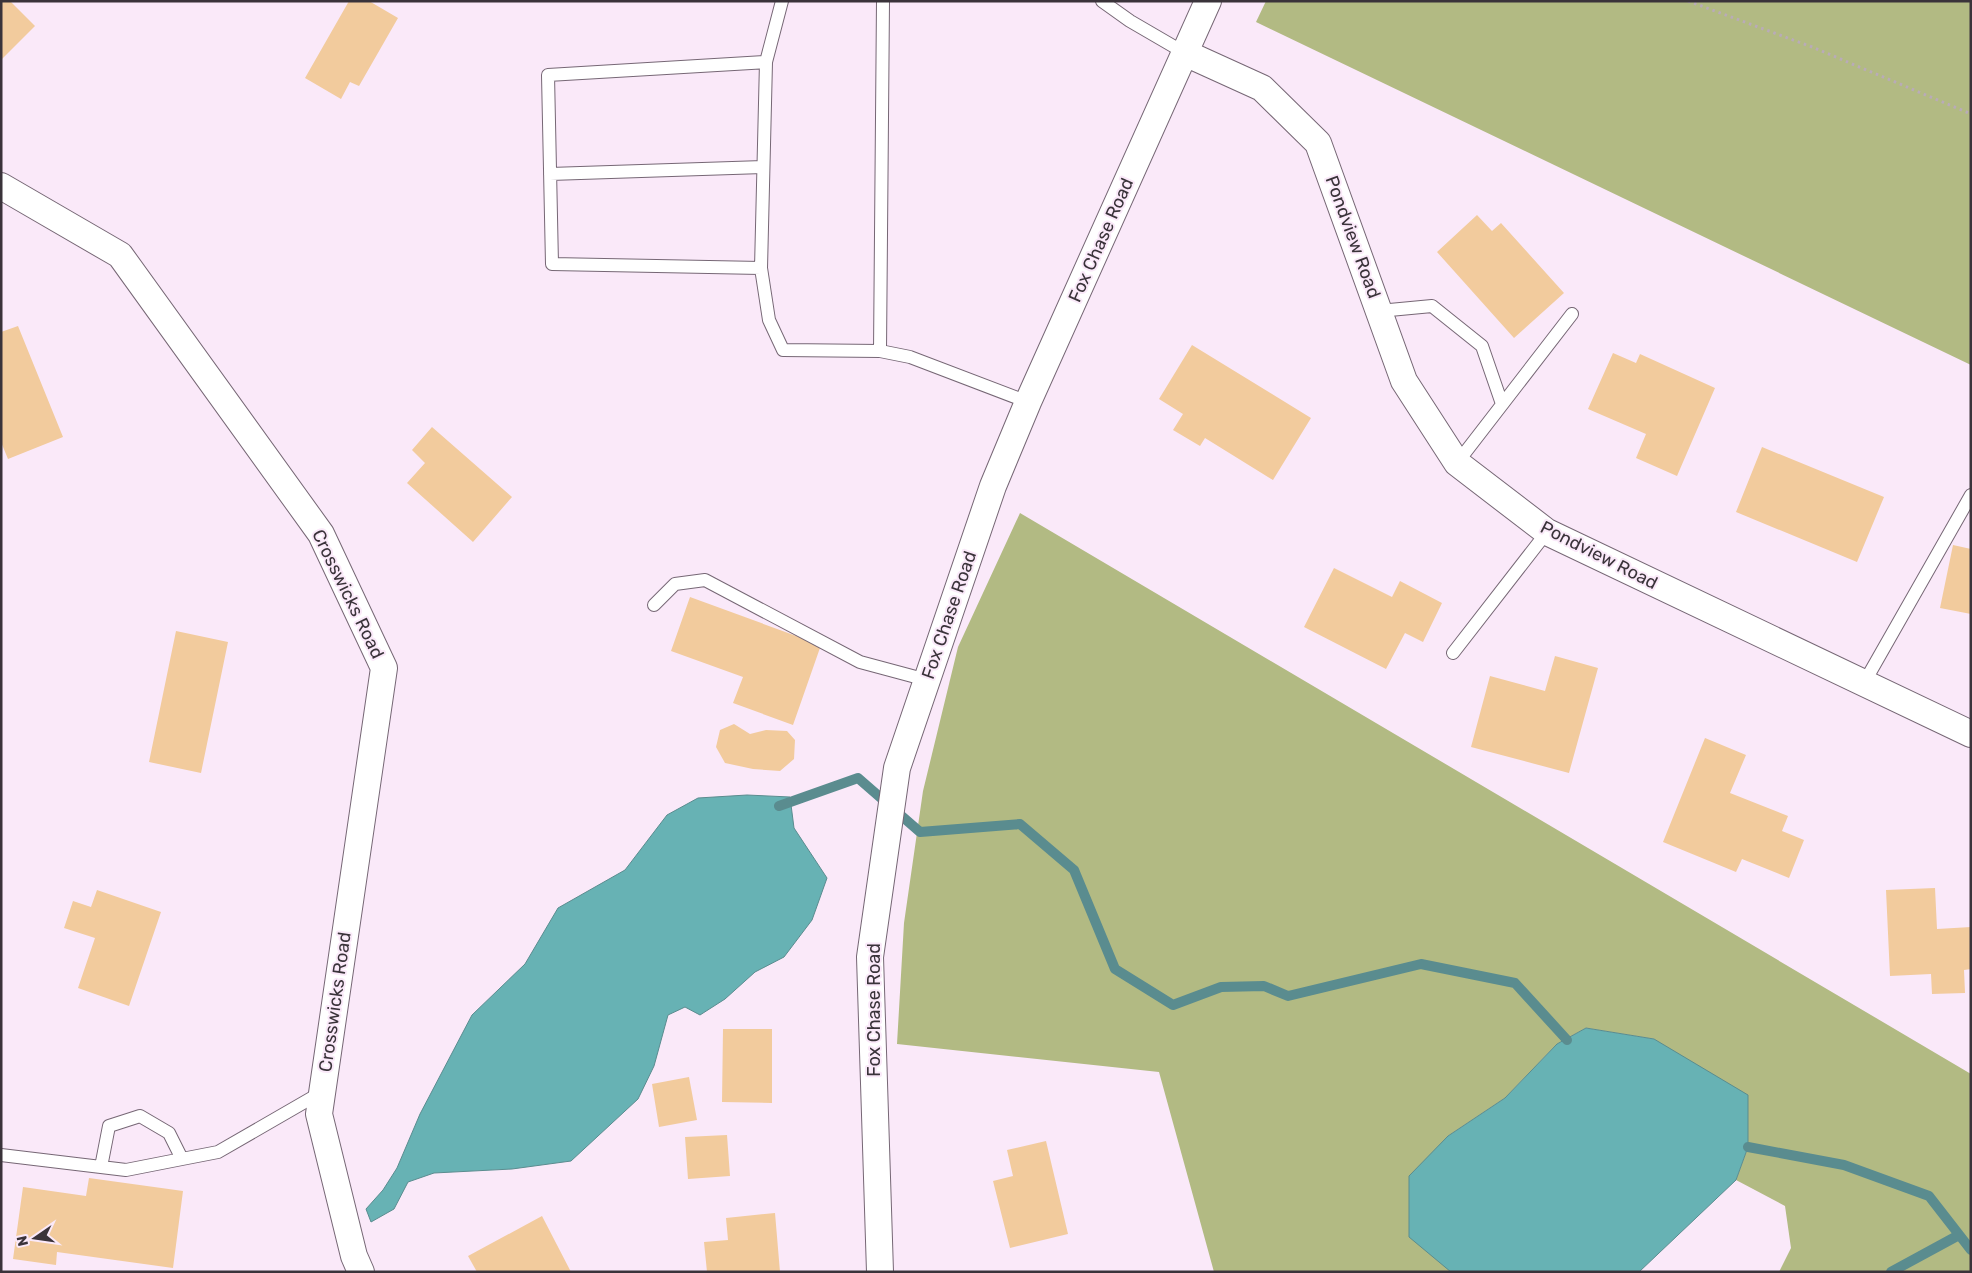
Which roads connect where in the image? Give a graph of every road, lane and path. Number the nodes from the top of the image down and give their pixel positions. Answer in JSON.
{"nodes":[{"id":1,"x":782,"y":1,"type":"edge"},
{"id":2,"x":883,"y":1,"type":"edge"},
{"id":3,"x":1102,"y":1,"type":"edge"},
{"id":4,"x":1208,"y":1,"type":"edge"},
{"id":5,"x":1688,"y":1,"type":"edge"},
{"id":6,"x":1185,"y":53,"type":"junction"},
{"id":7,"x":766,"y":62,"type":"junction"},
{"id":8,"x":1971,"y":114,"type":"edge"},
{"id":9,"x":763,"y":167,"type":"junction"},
{"id":10,"x":550,"y":174,"type":"junction"},
{"id":11,"x":1,"y":186,"type":"edge"},
{"id":12,"x":761,"y":268,"type":"junction"},
{"id":13,"x":1380,"y":311,"type":"junction"},
{"id":14,"x":1572,"y":314,"type":"dead end"},
{"id":15,"x":880,"y":351,"type":"junction"},
{"id":16,"x":1028,"y":402,"type":"junction"},
{"id":17,"x":1502,"y":404,"type":"junction"},
{"id":18,"x":1457,"y":464,"type":"junction"},
{"id":19,"x":1971,"y":495,"type":"edge"},
{"id":20,"x":1547,"y":532,"type":"junction"},
{"id":21,"x":654,"y":605,"type":"dead end"},
{"id":22,"x":1454,"y":653,"type":"dead end"},
{"id":23,"x":927,"y":680,"type":"junction"},
{"id":24,"x":1864,"y":683,"type":"junction"},
{"id":25,"x":1971,"y":734,"type":"edge"},
{"id":26,"x":322,"y":1092,"type":"junction"},
{"id":27,"x":1,"y":1154,"type":"edge"},
{"id":28,"x":182,"y":1159,"type":"junction"},
{"id":29,"x":101,"y":1167,"type":"junction"},
{"id":30,"x":361,"y":1272,"type":"edge"},
{"id":31,"x":880,"y":1272,"type":"edge"}],
"edges":[{"from":1,"to":7,"type":"lane"},
{"from":2,"to":15,"type":"lane"},
{"from":3,"to":6,"type":"lane"},
{"from":4,"to":6,"type":"street","name":"Fox Chase Road"},
{"from":5,"to":8,"type":"path"},
{"from":6,"to":13,"type":"street","name":"Pondview Road"},
{"from":6,"to":16,"type":"street","name":"Fox Chase Road"},
{"from":7,"to":9,"type":"lane"},
{"from":7,"to":10,"type":"lane"},
{"from":9,"to":10,"type":"lane"},
{"from":9,"to":12,"type":"lane"},
{"from":10,"to":12,"type":"lane"},
{"from":11,"to":26,"type":"street","name":"Crosswicks Road"},
{"from":12,"to":15,"type":"lane"},
{"from":13,"to":17,"type":"lane"},
{"from":13,"to":18,"type":"street","name":"Pondview Road"},
{"from":14,"to":17,"type":"lane"},
{"from":15,"to":16,"type":"lane"},
{"from":16,"to":23,"type":"street","name":"Fox Chase Road"},
{"from":17,"to":18,"type":"lane"},
{"from":18,"to":20,"type":"street","name":"Pondview Road"},
{"from":19,"to":24,"type":"lane"},
{"from":20,"to":22,"type":"lane"},
{"from":20,"to":24,"type":"street","name":"Pondview Road"},
{"from":21,"to":23,"type":"lane"},
{"from":23,"to":31,"type":"street","name":"Fox Chase Road"},
{"from":24,"to":25,"type":"street","name":"Pondview Road"},
{"from":26,"to":28,"type":"lane"},
{"from":26,"to":30,"type":"street","name":"Crosswicks Road"},
{"from":27,"to":29,"type":"lane"},
{"from":28,"to":29,"type":"lane"},
{"from":28,"to":29,"type":"lane"}]}
